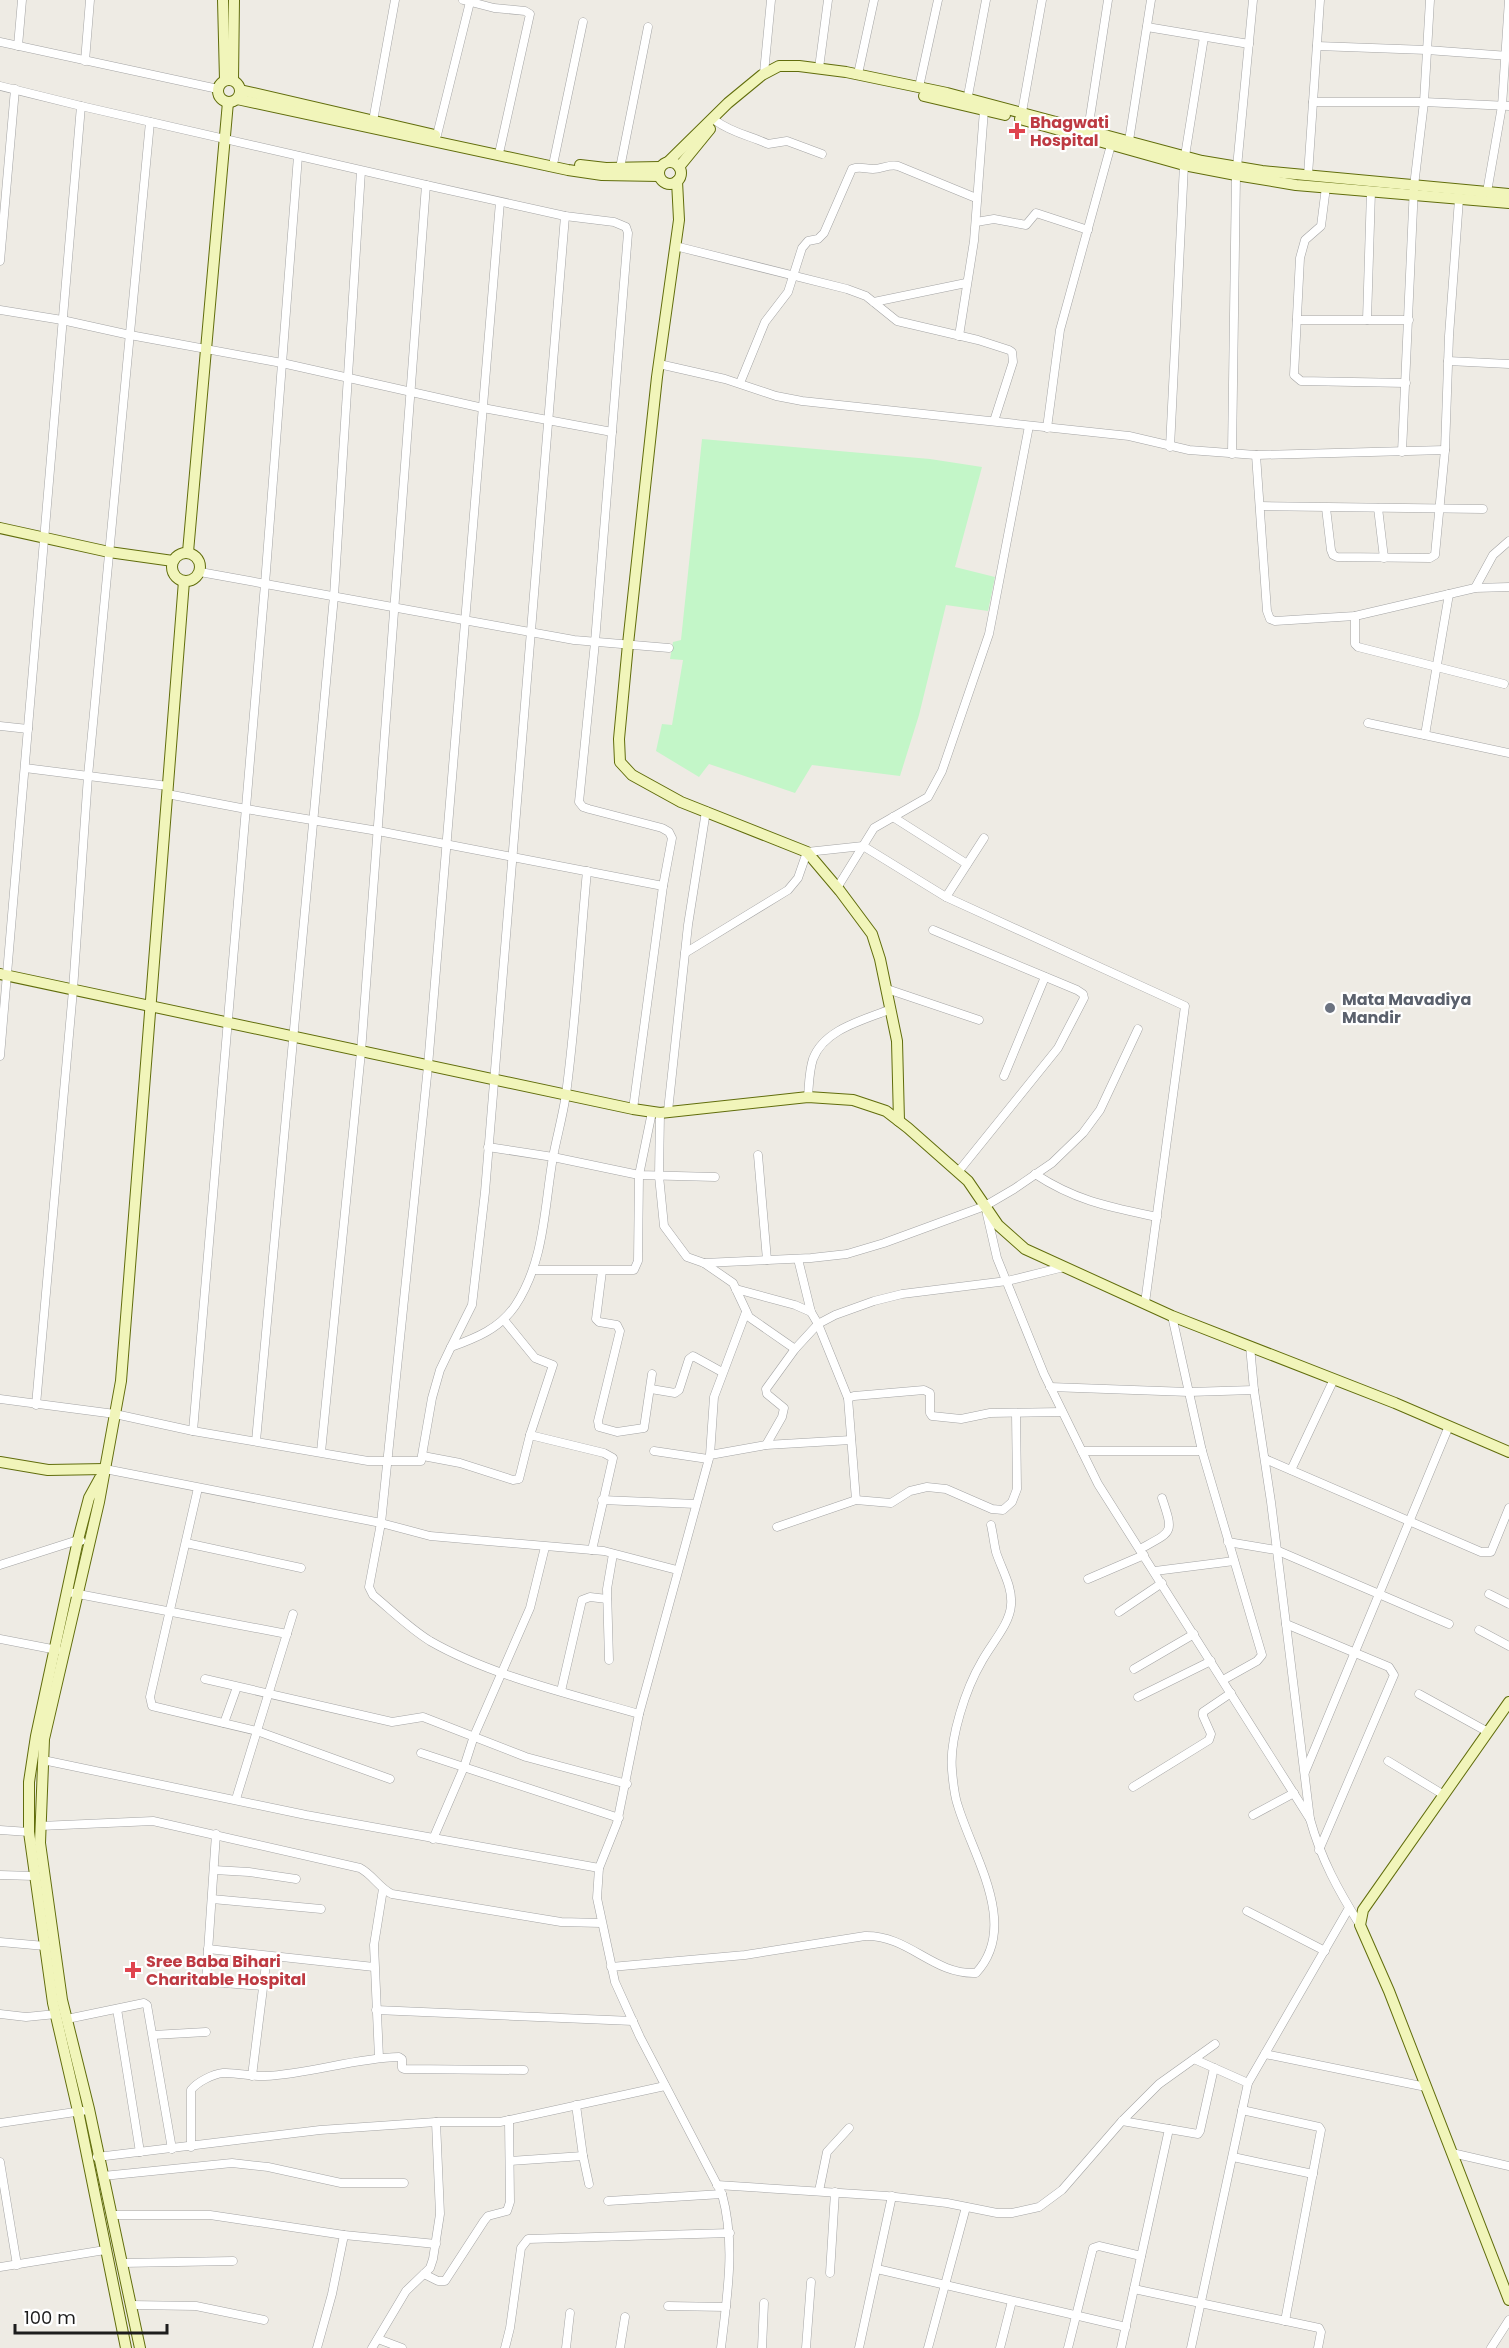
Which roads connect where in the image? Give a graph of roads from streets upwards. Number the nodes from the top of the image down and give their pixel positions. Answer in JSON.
{"nodes":[{"id":1,"x":22,"y":0,"type":"edge"},
{"id":2,"x":90,"y":0,"type":"edge"},
{"id":3,"x":223,"y":0,"type":"edge"},
{"id":4,"x":235,"y":0,"type":"edge"},
{"id":5,"x":395,"y":0,"type":"edge"},
{"id":6,"x":771,"y":0,"type":"edge"},
{"id":7,"x":828,"y":0,"type":"edge"},
{"id":8,"x":874,"y":0,"type":"edge"},
{"id":9,"x":938,"y":0,"type":"edge"},
{"id":10,"x":986,"y":0,"type":"edge"},
{"id":11,"x":1042,"y":0,"type":"edge"},
{"id":12,"x":1108,"y":0,"type":"edge"},
{"id":13,"x":1151,"y":0,"type":"edge"},
{"id":14,"x":1253,"y":0,"type":"edge"},
{"id":15,"x":1320,"y":0,"type":"edge"},
{"id":16,"x":1430,"y":0,"type":"edge"},
{"id":17,"x":1509,"y":0,"type":"edge"},
{"id":18,"x":466,"y":1,"type":"edge"},
{"id":19,"x":583,"y":22,"type":"dead end"},
{"id":20,"x":648,"y":27,"type":"dead end"},
{"id":21,"x":1147,"y":27,"type":"junction"},
{"id":22,"x":1204,"y":37,"type":"junction"},
{"id":23,"x":0,"y":42,"type":"edge"},
{"id":24,"x":1249,"y":44,"type":"junction"},
{"id":25,"x":18,"y":46,"type":"junction"},
{"id":26,"x":1317,"y":46,"type":"junction"},
{"id":27,"x":1426,"y":50,"type":"junction"},
{"id":28,"x":1507,"y":56,"type":"edge"},
{"id":29,"x":85,"y":61,"type":"junction"},
{"id":30,"x":819,"y":68,"type":"junction"},
{"id":31,"x":764,"y":73,"type":"junction"},
{"id":32,"x":858,"y":75,"type":"junction"},
{"id":33,"x":0,"y":86,"type":"edge"},
{"id":34,"x":918,"y":87,"type":"junction"},
{"id":35,"x":15,"y":89,"type":"junction"},
{"id":36,"x":218,"y":89,"type":"junction"},
{"id":37,"x":232,"y":90,"type":"junction"},
{"id":38,"x":966,"y":102,"type":"junction"},
{"id":39,"x":1313,"y":102,"type":"junction"},
{"id":40,"x":1424,"y":102,"type":"junction"},
{"id":41,"x":81,"y":106,"type":"junction"},
{"id":42,"x":1506,"y":106,"type":"edge"},
{"id":43,"x":984,"y":110,"type":"junction"},
{"id":44,"x":1022,"y":112,"type":"junction"},
{"id":45,"x":373,"y":121,"type":"junction"},
{"id":46,"x":716,"y":121,"type":"junction"},
{"id":47,"x":150,"y":122,"type":"junction"},
{"id":48,"x":1088,"y":130,"type":"junction"},
{"id":49,"x":437,"y":135,"type":"junction"},
{"id":50,"x":225,"y":140,"type":"junction"},
{"id":51,"x":1111,"y":145,"type":"junction"},
{"id":52,"x":1129,"y":146,"type":"junction"},
{"id":53,"x":500,"y":149,"type":"junction"},
{"id":54,"x":822,"y":154,"type":"dead end"},
{"id":55,"x":298,"y":156,"type":"junction"},
{"id":56,"x":554,"y":160,"type":"junction"},
{"id":57,"x":1185,"y":161,"type":"junction"},
{"id":58,"x":620,"y":168,"type":"junction"},
{"id":59,"x":667,"y":168,"type":"junction"},
{"id":60,"x":361,"y":171,"type":"junction"},
{"id":61,"x":1237,"y":171,"type":"junction"},
{"id":62,"x":1308,"y":175,"type":"junction"},
{"id":63,"x":677,"y":181,"type":"junction"},
{"id":64,"x":426,"y":185,"type":"junction"},
{"id":65,"x":1326,"y":187,"type":"junction"},
{"id":66,"x":1414,"y":190,"type":"junction"},
{"id":67,"x":1371,"y":191,"type":"junction"},
{"id":68,"x":1487,"y":192,"type":"junction"},
{"id":69,"x":1509,"y":194,"type":"edge"},
{"id":70,"x":976,"y":198,"type":"junction"},
{"id":71,"x":1459,"y":199,"type":"junction"},
{"id":72,"x":500,"y":202,"type":"junction"},
{"id":73,"x":1509,"y":203,"type":"edge"},
{"id":74,"x":565,"y":216,"type":"junction"},
{"id":75,"x":976,"y":222,"type":"junction"},
{"id":76,"x":1088,"y":230,"type":"junction"},
{"id":77,"x":675,"y":246,"type":"junction"},
{"id":78,"x":0,"y":261,"type":"edge"},
{"id":79,"x":794,"y":276,"type":"junction"},
{"id":80,"x":966,"y":283,"type":"junction"},
{"id":81,"x":874,"y":303,"type":"junction"},
{"id":82,"x":0,"y":310,"type":"edge"},
{"id":83,"x":62,"y":320,"type":"junction"},
{"id":84,"x":1297,"y":320,"type":"junction"},
{"id":85,"x":1367,"y":320,"type":"junction"},
{"id":86,"x":1409,"y":320,"type":"junction"},
{"id":87,"x":129,"y":336,"type":"junction"},
{"id":88,"x":959,"y":336,"type":"junction"},
{"id":89,"x":207,"y":349,"type":"junction"},
{"id":90,"x":1448,"y":361,"type":"junction"},
{"id":91,"x":282,"y":363,"type":"junction"},
{"id":92,"x":659,"y":364,"type":"junction"},
{"id":93,"x":1509,"y":364,"type":"edge"},
{"id":94,"x":348,"y":377,"type":"junction"},
{"id":95,"x":740,"y":383,"type":"junction"},
{"id":96,"x":1406,"y":383,"type":"junction"},
{"id":97,"x":411,"y":392,"type":"junction"},
{"id":98,"x":483,"y":408,"type":"junction"},
{"id":99,"x":548,"y":421,"type":"junction"},
{"id":100,"x":994,"y":421,"type":"junction"},
{"id":101,"x":1029,"y":426,"type":"junction"},
{"id":102,"x":1047,"y":428,"type":"junction"},
{"id":103,"x":612,"y":432,"type":"junction"},
{"id":104,"x":1170,"y":447,"type":"junction"},
{"id":105,"x":1445,"y":450,"type":"junction"},
{"id":106,"x":1402,"y":452,"type":"junction"},
{"id":107,"x":1232,"y":454,"type":"junction"},
{"id":108,"x":1256,"y":455,"type":"junction"},
{"id":109,"x":1260,"y":506,"type":"junction"},
{"id":110,"x":1326,"y":508,"type":"junction"},
{"id":111,"x":1378,"y":508,"type":"junction"},
{"id":112,"x":1440,"y":509,"type":"junction"},
{"id":113,"x":1483,"y":510,"type":"dead end"},
{"id":114,"x":0,"y":528,"type":"edge"},
{"id":115,"x":44,"y":538,"type":"junction"},
{"id":116,"x":1509,"y":541,"type":"edge"},
{"id":117,"x":109,"y":552,"type":"junction"},
{"id":118,"x":188,"y":552,"type":"junction"},
{"id":119,"x":1384,"y":558,"type":"junction"},
{"id":120,"x":173,"y":561,"type":"junction"},
{"id":121,"x":200,"y":572,"type":"junction"},
{"id":122,"x":184,"y":581,"type":"junction"},
{"id":123,"x":265,"y":584,"type":"junction"},
{"id":124,"x":1509,"y":587,"type":"edge"},
{"id":125,"x":1475,"y":588,"type":"junction"},
{"id":126,"x":1449,"y":594,"type":"junction"},
{"id":127,"x":334,"y":596,"type":"junction"},
{"id":128,"x":396,"y":608,"type":"junction"},
{"id":129,"x":1355,"y":616,"type":"junction"},
{"id":130,"x":465,"y":620,"type":"junction"},
{"id":131,"x":530,"y":632,"type":"junction"},
{"id":132,"x":595,"y":642,"type":"junction"},
{"id":133,"x":628,"y":644,"type":"junction"},
{"id":134,"x":669,"y":648,"type":"dead end"},
{"id":135,"x":1438,"y":668,"type":"junction"},
{"id":136,"x":1504,"y":684,"type":"dead end"},
{"id":137,"x":1368,"y":723,"type":"dead end"},
{"id":138,"x":0,"y":726,"type":"edge"},
{"id":139,"x":28,"y":729,"type":"junction"},
{"id":140,"x":1425,"y":735,"type":"junction"},
{"id":141,"x":1509,"y":753,"type":"edge"},
{"id":142,"x":25,"y":768,"type":"junction"},
{"id":143,"x":88,"y":776,"type":"junction"},
{"id":144,"x":167,"y":790,"type":"junction"},
{"id":145,"x":246,"y":809,"type":"junction"},
{"id":146,"x":705,"y":812,"type":"junction"},
{"id":147,"x":893,"y":818,"type":"junction"},
{"id":148,"x":314,"y":820,"type":"junction"},
{"id":149,"x":378,"y":831,"type":"junction"},
{"id":150,"x":984,"y":838,"type":"dead end"},
{"id":151,"x":447,"y":844,"type":"junction"},
{"id":152,"x":862,"y":846,"type":"junction"},
{"id":153,"x":807,"y":852,"type":"junction"},
{"id":154,"x":512,"y":856,"type":"junction"},
{"id":155,"x":967,"y":864,"type":"junction"},
{"id":156,"x":587,"y":871,"type":"junction"},
{"id":157,"x":663,"y":886,"type":"junction"},
{"id":158,"x":837,"y":888,"type":"junction"},
{"id":159,"x":946,"y":897,"type":"junction"},
{"id":160,"x":933,"y":930,"type":"dead end"},
{"id":161,"x":685,"y":953,"type":"junction"},
{"id":162,"x":4,"y":974,"type":"edge"},
{"id":163,"x":1045,"y":977,"type":"junction"},
{"id":164,"x":888,"y":989,"type":"junction"},
{"id":165,"x":73,"y":990,"type":"junction"},
{"id":166,"x":150,"y":1007,"type":"junction"},
{"id":167,"x":891,"y":1009,"type":"junction"},
{"id":168,"x":979,"y":1020,"type":"dead end"},
{"id":169,"x":227,"y":1023,"type":"junction"},
{"id":170,"x":1138,"y":1029,"type":"dead end"},
{"id":171,"x":294,"y":1038,"type":"junction"},
{"id":172,"x":361,"y":1052,"type":"junction"},
{"id":173,"x":0,"y":1056,"type":"edge"},
{"id":174,"x":428,"y":1066,"type":"junction"},
{"id":175,"x":1004,"y":1076,"type":"dead end"},
{"id":176,"x":493,"y":1080,"type":"junction"},
{"id":177,"x":566,"y":1095,"type":"junction"},
{"id":178,"x":808,"y":1097,"type":"junction"},
{"id":179,"x":633,"y":1109,"type":"junction"},
{"id":180,"x":660,"y":1112,"type":"junction"},
{"id":181,"x":899,"y":1121,"type":"junction"},
{"id":182,"x":488,"y":1147,"type":"junction"},
{"id":183,"x":758,"y":1155,"type":"dead end"},
{"id":184,"x":553,"y":1157,"type":"junction"},
{"id":185,"x":958,"y":1172,"type":"junction"},
{"id":186,"x":1035,"y":1174,"type":"junction"},
{"id":187,"x":639,"y":1175,"type":"junction"},
{"id":188,"x":659,"y":1176,"type":"junction"},
{"id":189,"x":715,"y":1177,"type":"dead end"},
{"id":190,"x":985,"y":1206,"type":"junction"},
{"id":191,"x":1156,"y":1217,"type":"junction"},
{"id":192,"x":798,"y":1258,"type":"junction"},
{"id":193,"x":767,"y":1260,"type":"junction"},
{"id":194,"x":704,"y":1263,"type":"junction"},
{"id":195,"x":1065,"y":1267,"type":"junction"},
{"id":196,"x":534,"y":1269,"type":"junction"},
{"id":197,"x":602,"y":1271,"type":"junction"},
{"id":198,"x":1006,"y":1281,"type":"junction"},
{"id":199,"x":736,"y":1289,"type":"junction"},
{"id":200,"x":1145,"y":1303,"type":"junction"},
{"id":201,"x":746,"y":1312,"type":"junction"},
{"id":202,"x":811,"y":1312,"type":"junction"},
{"id":203,"x":1172,"y":1316,"type":"junction"},
{"id":204,"x":504,"y":1320,"type":"junction"},
{"id":205,"x":818,"y":1324,"type":"junction"},
{"id":206,"x":1250,"y":1346,"type":"junction"},
{"id":207,"x":451,"y":1347,"type":"junction"},
{"id":208,"x":795,"y":1349,"type":"junction"},
{"id":209,"x":722,"y":1372,"type":"junction"},
{"id":210,"x":652,"y":1374,"type":"dead end"},
{"id":211,"x":1334,"y":1379,"type":"junction"},
{"id":212,"x":1050,"y":1387,"type":"junction"},
{"id":213,"x":651,"y":1389,"type":"junction"},
{"id":214,"x":1254,"y":1390,"type":"junction"},
{"id":215,"x":1189,"y":1392,"type":"junction"},
{"id":216,"x":848,"y":1398,"type":"junction"},
{"id":217,"x":0,"y":1399,"type":"edge"},
{"id":218,"x":36,"y":1405,"type":"junction"},
{"id":219,"x":1062,"y":1412,"type":"junction"},
{"id":220,"x":1016,"y":1413,"type":"junction"},
{"id":221,"x":115,"y":1414,"type":"junction"},
{"id":222,"x":1449,"y":1426,"type":"junction"},
{"id":223,"x":193,"y":1431,"type":"junction"},
{"id":224,"x":530,"y":1435,"type":"junction"},
{"id":225,"x":851,"y":1440,"type":"junction"},
{"id":226,"x":256,"y":1441,"type":"junction"},
{"id":227,"x":766,"y":1445,"type":"junction"},
{"id":228,"x":654,"y":1451,"type":"dead end"},
{"id":229,"x":1082,"y":1451,"type":"junction"},
{"id":230,"x":1202,"y":1451,"type":"junction"},
{"id":231,"x":321,"y":1452,"type":"junction"},
{"id":232,"x":1509,"y":1452,"type":"edge"},
{"id":233,"x":423,"y":1456,"type":"junction"},
{"id":234,"x":709,"y":1457,"type":"junction"},
{"id":235,"x":1265,"y":1459,"type":"junction"},
{"id":236,"x":388,"y":1461,"type":"junction"},
{"id":237,"x":0,"y":1462,"type":"edge"},
{"id":238,"x":105,"y":1469,"type":"junction"},
{"id":239,"x":1291,"y":1470,"type":"junction"},
{"id":240,"x":198,"y":1488,"type":"junction"},
{"id":241,"x":1162,"y":1498,"type":"dead end"},
{"id":242,"x":602,"y":1500,"type":"junction"},
{"id":243,"x":856,"y":1500,"type":"junction"},
{"id":244,"x":696,"y":1504,"type":"junction"},
{"id":245,"x":1509,"y":1508,"type":"edge"},
{"id":246,"x":1409,"y":1521,"type":"junction"},
{"id":247,"x":381,"y":1523,"type":"junction"},
{"id":248,"x":991,"y":1525,"type":"dead end"},
{"id":249,"x":777,"y":1527,"type":"dead end"},
{"id":250,"x":78,"y":1540,"type":"junction"},
{"id":251,"x":1228,"y":1542,"type":"junction"},
{"id":252,"x":90,"y":1543,"type":"junction"},
{"id":253,"x":186,"y":1543,"type":"junction"},
{"id":254,"x":545,"y":1547,"type":"junction"},
{"id":255,"x":592,"y":1550,"type":"junction"},
{"id":256,"x":1276,"y":1550,"type":"junction"},
{"id":257,"x":1142,"y":1552,"type":"junction"},
{"id":258,"x":613,"y":1554,"type":"junction"},
{"id":259,"x":1234,"y":1561,"type":"junction"},
{"id":260,"x":0,"y":1565,"type":"edge"},
{"id":261,"x":301,"y":1568,"type":"dead end"},
{"id":262,"x":676,"y":1570,"type":"junction"},
{"id":263,"x":1155,"y":1571,"type":"junction"},
{"id":264,"x":1088,"y":1579,"type":"dead end"},
{"id":265,"x":1162,"y":1583,"type":"junction"},
{"id":266,"x":73,"y":1593,"type":"junction"},
{"id":267,"x":1379,"y":1594,"type":"junction"},
{"id":268,"x":1489,"y":1594,"type":"dead end"},
{"id":269,"x":607,"y":1599,"type":"junction"},
{"id":270,"x":1509,"y":1604,"type":"edge"},
{"id":271,"x":170,"y":1612,"type":"junction"},
{"id":272,"x":1119,"y":1612,"type":"dead end"},
{"id":273,"x":293,"y":1614,"type":"dead end"},
{"id":274,"x":1286,"y":1624,"type":"junction"},
{"id":275,"x":1449,"y":1624,"type":"dead end"},
{"id":276,"x":1479,"y":1630,"type":"dead end"},
{"id":277,"x":287,"y":1634,"type":"junction"},
{"id":278,"x":1194,"y":1634,"type":"junction"},
{"id":279,"x":0,"y":1639,"type":"edge"},
{"id":280,"x":1509,"y":1646,"type":"edge"},
{"id":281,"x":60,"y":1650,"type":"junction"},
{"id":282,"x":1354,"y":1654,"type":"junction"},
{"id":283,"x":609,"y":1660,"type":"dead end"},
{"id":284,"x":1211,"y":1661,"type":"junction"},
{"id":285,"x":1134,"y":1670,"type":"dead end"},
{"id":286,"x":502,"y":1672,"type":"junction"},
{"id":287,"x":205,"y":1679,"type":"dead end"},
{"id":288,"x":1223,"y":1680,"type":"junction"},
{"id":289,"x":237,"y":1687,"type":"junction"},
{"id":290,"x":561,"y":1691,"type":"junction"},
{"id":291,"x":1232,"y":1693,"type":"junction"},
{"id":292,"x":1419,"y":1694,"type":"dead end"},
{"id":293,"x":268,"y":1695,"type":"junction"},
{"id":294,"x":1138,"y":1697,"type":"dead end"},
{"id":295,"x":1509,"y":1702,"type":"edge"},
{"id":296,"x":639,"y":1714,"type":"junction"},
{"id":297,"x":224,"y":1723,"type":"junction"},
{"id":298,"x":257,"y":1731,"type":"junction"},
{"id":299,"x":1488,"y":1732,"type":"junction"},
{"id":300,"x":474,"y":1736,"type":"junction"},
{"id":301,"x":421,"y":1753,"type":"dead end"},
{"id":302,"x":42,"y":1760,"type":"junction"},
{"id":303,"x":1388,"y":1761,"type":"dead end"},
{"id":304,"x":464,"y":1767,"type":"junction"},
{"id":305,"x":1304,"y":1773,"type":"junction"},
{"id":306,"x":390,"y":1779,"type":"dead end"},
{"id":307,"x":627,"y":1784,"type":"junction"},
{"id":308,"x":1133,"y":1786,"type":"dead end"},
{"id":309,"x":1294,"y":1793,"type":"junction"},
{"id":310,"x":1444,"y":1795,"type":"junction"},
{"id":311,"x":236,"y":1799,"type":"junction"},
{"id":312,"x":1253,"y":1815,"type":"dead end"},
{"id":313,"x":619,"y":1818,"type":"junction"},
{"id":314,"x":1310,"y":1819,"type":"junction"},
{"id":315,"x":40,"y":1826,"type":"junction"},
{"id":316,"x":0,"y":1830,"type":"edge"},
{"id":317,"x":29,"y":1832,"type":"junction"},
{"id":318,"x":216,"y":1834,"type":"junction"},
{"id":319,"x":433,"y":1839,"type":"junction"},
{"id":320,"x":1319,"y":1850,"type":"junction"},
{"id":321,"x":599,"y":1868,"type":"junction"},
{"id":322,"x":214,"y":1870,"type":"junction"},
{"id":323,"x":0,"y":1875,"type":"edge"},
{"id":324,"x":34,"y":1876,"type":"junction"},
{"id":325,"x":296,"y":1880,"type":"dead end"},
{"id":326,"x":382,"y":1889,"type":"junction"},
{"id":327,"x":212,"y":1899,"type":"junction"},
{"id":328,"x":1349,"y":1908,"type":"junction"},
{"id":329,"x":321,"y":1909,"type":"dead end"},
{"id":330,"x":1247,"y":1911,"type":"dead end"},
{"id":331,"x":601,"y":1923,"type":"junction"},
{"id":332,"x":1360,"y":1925,"type":"junction"},
{"id":333,"x":0,"y":1942,"type":"edge"},
{"id":334,"x":45,"y":1946,"type":"junction"},
{"id":335,"x":208,"y":1949,"type":"junction"},
{"id":336,"x":1325,"y":1951,"type":"junction"},
{"id":337,"x":267,"y":1956,"type":"junction"},
{"id":338,"x":374,"y":1967,"type":"junction"},
{"id":339,"x":611,"y":1967,"type":"junction"},
{"id":340,"x":184,"y":1980,"type":"dead end"},
{"id":341,"x":206,"y":1981,"type":"junction"},
{"id":342,"x":263,"y":1986,"type":"junction"},
{"id":343,"x":117,"y":2009,"type":"junction"},
{"id":344,"x":376,"y":2010,"type":"junction"},
{"id":345,"x":0,"y":2014,"type":"edge"},
{"id":346,"x":56,"y":2014,"type":"junction"},
{"id":347,"x":67,"y":2019,"type":"junction"},
{"id":348,"x":633,"y":2021,"type":"junction"},
{"id":349,"x":206,"y":2032,"type":"dead end"},
{"id":350,"x":153,"y":2035,"type":"junction"},
{"id":351,"x":1215,"y":2044,"type":"dead end"},
{"id":352,"x":1265,"y":2054,"type":"junction"},
{"id":353,"x":379,"y":2058,"type":"junction"},
{"id":354,"x":1194,"y":2059,"type":"junction"},
{"id":355,"x":1214,"y":2068,"type":"junction"},
{"id":356,"x":524,"y":2070,"type":"dead end"},
{"id":357,"x":252,"y":2076,"type":"junction"},
{"id":358,"x":1248,"y":2083,"type":"junction"},
{"id":359,"x":665,"y":2086,"type":"junction"},
{"id":360,"x":1426,"y":2086,"type":"junction"},
{"id":361,"x":576,"y":2105,"type":"junction"},
{"id":362,"x":83,"y":2110,"type":"junction"},
{"id":363,"x":1242,"y":2110,"type":"junction"},
{"id":364,"x":509,"y":2120,"type":"junction"},
{"id":365,"x":1122,"y":2121,"type":"junction"},
{"id":366,"x":436,"y":2122,"type":"junction"},
{"id":367,"x":0,"y":2123,"type":"edge"},
{"id":368,"x":849,"y":2128,"type":"dead end"},
{"id":369,"x":1169,"y":2129,"type":"junction"},
{"id":370,"x":191,"y":2147,"type":"junction"},
{"id":371,"x":172,"y":2149,"type":"junction"},
{"id":372,"x":140,"y":2152,"type":"junction"},
{"id":373,"x":1452,"y":2153,"type":"junction"},
{"id":374,"x":583,"y":2156,"type":"junction"},
{"id":375,"x":99,"y":2157,"type":"junction"},
{"id":376,"x":1233,"y":2157,"type":"junction"},
{"id":377,"x":87,"y":2159,"type":"junction"},
{"id":378,"x":510,"y":2161,"type":"junction"},
{"id":379,"x":0,"y":2162,"type":"edge"},
{"id":380,"x":1509,"y":2166,"type":"edge"},
{"id":381,"x":1313,"y":2174,"type":"junction"},
{"id":382,"x":103,"y":2176,"type":"junction"},
{"id":383,"x":404,"y":2183,"type":"dead end"},
{"id":384,"x":589,"y":2184,"type":"dead end"},
{"id":385,"x":717,"y":2185,"type":"junction"},
{"id":386,"x":819,"y":2191,"type":"junction"},
{"id":387,"x":835,"y":2192,"type":"junction"},
{"id":388,"x":722,"y":2194,"type":"junction"},
{"id":389,"x":892,"y":2196,"type":"junction"},
{"id":390,"x":608,"y":2200,"type":"dead end"},
{"id":391,"x":966,"y":2207,"type":"junction"},
{"id":392,"x":111,"y":2216,"type":"junction"},
{"id":393,"x":730,"y":2233,"type":"junction"},
{"id":394,"x":344,"y":2235,"type":"junction"},
{"id":395,"x":436,"y":2244,"type":"junction"},
{"id":396,"x":105,"y":2250,"type":"junction"},
{"id":397,"x":1141,"y":2256,"type":"junction"},
{"id":398,"x":233,"y":2261,"type":"dead end"},
{"id":399,"x":122,"y":2263,"type":"junction"},
{"id":400,"x":17,"y":2265,"type":"junction"},
{"id":401,"x":0,"y":2267,"type":"edge"},
{"id":402,"x":877,"y":2269,"type":"junction"},
{"id":403,"x":830,"y":2273,"type":"dead end"},
{"id":404,"x":424,"y":2274,"type":"junction"},
{"id":405,"x":811,"y":2282,"type":"dead end"},
{"id":406,"x":943,"y":2285,"type":"junction"},
{"id":407,"x":1134,"y":2289,"type":"junction"},
{"id":408,"x":1509,"y":2300,"type":"edge"},
{"id":409,"x":1012,"y":2301,"type":"junction"},
{"id":410,"x":764,"y":2303,"type":"dead end"},
{"id":411,"x":1201,"y":2304,"type":"junction"},
{"id":412,"x":131,"y":2305,"type":"junction"},
{"id":413,"x":668,"y":2306,"type":"dead end"},
{"id":414,"x":726,"y":2307,"type":"junction"},
{"id":415,"x":570,"y":2313,"type":"dead end"},
{"id":416,"x":1075,"y":2316,"type":"junction"},
{"id":417,"x":625,"y":2317,"type":"dead end"},
{"id":418,"x":264,"y":2320,"type":"dead end"},
{"id":419,"x":1509,"y":2320,"type":"edge"},
{"id":420,"x":1285,"y":2321,"type":"junction"},
{"id":421,"x":1126,"y":2326,"type":"junction"},
{"id":422,"x":378,"y":2339,"type":"junction"},
{"id":423,"x":134,"y":2348,"type":"edge"},
{"id":424,"x":317,"y":2348,"type":"edge"},
{"id":425,"x":372,"y":2348,"type":"edge"},
{"id":426,"x":402,"y":2348,"type":"edge"},
{"id":427,"x":505,"y":2348,"type":"edge"},
{"id":428,"x":566,"y":2348,"type":"edge"},
{"id":429,"x":620,"y":2348,"type":"edge"},
{"id":430,"x":722,"y":2348,"type":"edge"},
{"id":431,"x":762,"y":2348,"type":"edge"},
{"id":432,"x":806,"y":2348,"type":"edge"},
{"id":433,"x":859,"y":2348,"type":"edge"},
{"id":434,"x":928,"y":2348,"type":"edge"},
{"id":435,"x":1000,"y":2348,"type":"edge"},
{"id":436,"x":1068,"y":2348,"type":"edge"},
{"id":437,"x":1121,"y":2348,"type":"edge"},
{"id":438,"x":1191,"y":2348,"type":"edge"},
{"id":439,"x":1318,"y":2348,"type":"edge"},
{"id":440,"x":1491,"y":2348,"type":"edge"}],
"edges":[{"from":1,"to":25,"type":"street"},
{"from":2,"to":29,"type":"street"},
{"from":3,"to":37,"type":"street"},
{"from":4,"to":37,"type":"street"},
{"from":5,"to":45,"type":"street"},
{"from":6,"to":31,"type":"street"},
{"from":7,"to":30,"type":"street"},
{"from":8,"to":32,"type":"street"},
{"from":9,"to":34,"type":"street"},
{"from":10,"to":38,"type":"street"},
{"from":11,"to":44,"type":"street"},
{"from":12,"to":48,"type":"street"},
{"from":13,"to":21,"type":"street"},
{"from":14,"to":24,"type":"street"},
{"from":15,"to":26,"type":"street"},
{"from":16,"to":27,"type":"street"},
{"from":17,"to":28,"type":"street"},
{"from":18,"to":49,"type":"street"},
{"from":18,"to":53,"type":"street"},
{"from":19,"to":56,"type":"street"},
{"from":20,"to":58,"type":"street"},
{"from":21,"to":22,"type":"street"},
{"from":21,"to":52,"type":"street"},
{"from":22,"to":24,"type":"street"},
{"from":22,"to":57,"type":"street"},
{"from":23,"to":25,"type":"street"},
{"from":24,"to":61,"type":"street"},
{"from":25,"to":29,"type":"street"},
{"from":26,"to":27,"type":"street"},
{"from":26,"to":39,"type":"street"},
{"from":27,"to":28,"type":"street"},
{"from":27,"to":40,"type":"street"},
{"from":28,"to":42,"type":"street"},
{"from":29,"to":36,"type":"street"},
{"from":30,"to":31,"type":"street"},
{"from":30,"to":32,"type":"street"},
{"from":31,"to":59,"type":"street"},
{"from":32,"to":34,"type":"street"},
{"from":33,"to":35,"type":"street"},
{"from":34,"to":38,"type":"street"},
{"from":35,"to":41,"type":"street"},
{"from":35,"to":78,"type":"street"},
{"from":36,"to":37,"type":"street"},
{"from":36,"to":37,"type":"street"},
{"from":37,"to":45,"type":"street"},
{"from":37,"to":50,"type":"street"},
{"from":37,"to":59,"type":"street"},
{"from":38,"to":43,"type":"street"},
{"from":38,"to":44,"type":"street"},
{"from":38,"to":46,"type":"street"},
{"from":39,"to":40,"type":"street"},
{"from":39,"to":62,"type":"street"},
{"from":40,"to":42,"type":"street"},
{"from":40,"to":66,"type":"street"},
{"from":41,"to":47,"type":"street"},
{"from":41,"to":83,"type":"street"},
{"from":42,"to":68,"type":"street"},
{"from":43,"to":51,"type":"street"},
{"from":43,"to":70,"type":"street"},
{"from":44,"to":48,"type":"street"},
{"from":45,"to":49,"type":"street"},
{"from":46,"to":54,"type":"street"},
{"from":46,"to":59,"type":"street"},
{"from":47,"to":50,"type":"street"},
{"from":47,"to":87,"type":"street"},
{"from":48,"to":52,"type":"street"},
{"from":49,"to":53,"type":"street"},
{"from":50,"to":55,"type":"street"},
{"from":50,"to":89,"type":"street"},
{"from":51,"to":52,"type":"street"},
{"from":51,"to":76,"type":"street"},
{"from":52,"to":57,"type":"street"},
{"from":53,"to":56,"type":"street"},
{"from":55,"to":60,"type":"street"},
{"from":55,"to":91,"type":"street"},
{"from":56,"to":58,"type":"street"},
{"from":57,"to":61,"type":"street"},
{"from":57,"to":104,"type":"street"},
{"from":58,"to":59,"type":"street"},
{"from":59,"to":63,"type":"street"},
{"from":59,"to":63,"type":"street"},
{"from":60,"to":64,"type":"street"},
{"from":60,"to":94,"type":"street"},
{"from":61,"to":62,"type":"street"},
{"from":61,"to":65,"type":"street"},
{"from":61,"to":107,"type":"street"},
{"from":62,"to":66,"type":"street"},
{"from":63,"to":77,"type":"street"},
{"from":64,"to":72,"type":"street"},
{"from":64,"to":97,"type":"street"},
{"from":65,"to":67,"type":"street"},
{"from":65,"to":84,"type":"street"},
{"from":66,"to":67,"type":"street"},
{"from":66,"to":68,"type":"street"},
{"from":66,"to":71,"type":"street"},
{"from":66,"to":86,"type":"street"},
{"from":67,"to":85,"type":"street"},
{"from":68,"to":69,"type":"street"},
{"from":70,"to":75,"type":"street"},
{"from":70,"to":79,"type":"street"},
{"from":71,"to":73,"type":"street"},
{"from":71,"to":90,"type":"street"},
{"from":72,"to":74,"type":"street"},
{"from":72,"to":98,"type":"street"},
{"from":74,"to":99,"type":"street"},
{"from":74,"to":103,"type":"street"},
{"from":75,"to":76,"type":"street"},
{"from":75,"to":80,"type":"street"},
{"from":76,"to":102,"type":"street"},
{"from":77,"to":79,"type":"street"},
{"from":77,"to":92,"type":"street"},
{"from":79,"to":81,"type":"street"},
{"from":79,"to":95,"type":"street"},
{"from":80,"to":81,"type":"street"},
{"from":80,"to":88,"type":"street"},
{"from":81,"to":88,"type":"street"},
{"from":82,"to":83,"type":"street"},
{"from":83,"to":87,"type":"street"},
{"from":83,"to":115,"type":"street"},
{"from":84,"to":85,"type":"street"},
{"from":84,"to":96,"type":"street"},
{"from":85,"to":86,"type":"street"},
{"from":86,"to":96,"type":"street"},
{"from":87,"to":89,"type":"street"},
{"from":87,"to":117,"type":"street"},
{"from":88,"to":100,"type":"street"},
{"from":89,"to":91,"type":"street"},
{"from":89,"to":118,"type":"street"},
{"from":90,"to":93,"type":"street"},
{"from":90,"to":105,"type":"street"},
{"from":91,"to":94,"type":"street"},
{"from":91,"to":123,"type":"street"},
{"from":92,"to":95,"type":"street"},
{"from":92,"to":133,"type":"street"},
{"from":94,"to":97,"type":"street"},
{"from":94,"to":127,"type":"street"},
{"from":95,"to":100,"type":"street"},
{"from":96,"to":106,"type":"street"},
{"from":97,"to":98,"type":"street"},
{"from":97,"to":128,"type":"street"},
{"from":98,"to":99,"type":"street"},
{"from":98,"to":130,"type":"street"},
{"from":99,"to":103,"type":"street"},
{"from":99,"to":131,"type":"street"},
{"from":100,"to":101,"type":"street"},
{"from":101,"to":102,"type":"street"},
{"from":101,"to":147,"type":"street"},
{"from":102,"to":104,"type":"street"},
{"from":103,"to":132,"type":"street"},
{"from":104,"to":107,"type":"street"},
{"from":105,"to":106,"type":"street"},
{"from":105,"to":112,"type":"street"},
{"from":106,"to":108,"type":"street"},
{"from":107,"to":108,"type":"street"},
{"from":108,"to":109,"type":"street"},
{"from":109,"to":110,"type":"street"},
{"from":109,"to":129,"type":"street"},
{"from":110,"to":111,"type":"street"},
{"from":110,"to":119,"type":"street"},
{"from":111,"to":112,"type":"street"},
{"from":111,"to":119,"type":"street"},
{"from":112,"to":113,"type":"street"},
{"from":112,"to":119,"type":"street"},
{"from":114,"to":115,"type":"street"},
{"from":115,"to":117,"type":"street"},
{"from":115,"to":139,"type":"street"},
{"from":116,"to":125,"type":"street"},
{"from":117,"to":120,"type":"street"},
{"from":117,"to":143,"type":"street"},
{"from":118,"to":120,"type":"street"},
{"from":118,"to":121,"type":"street"},
{"from":120,"to":122,"type":"street"},
{"from":121,"to":122,"type":"street"},
{"from":121,"to":123,"type":"street"},
{"from":122,"to":144,"type":"street"},
{"from":123,"to":127,"type":"street"},
{"from":123,"to":145,"type":"street"},
{"from":124,"to":125,"type":"street"},
{"from":125,"to":126,"type":"street"},
{"from":126,"to":129,"type":"street"},
{"from":126,"to":135,"type":"street"},
{"from":127,"to":128,"type":"street"},
{"from":127,"to":148,"type":"street"},
{"from":128,"to":130,"type":"street"},
{"from":128,"to":149,"type":"street"},
{"from":129,"to":135,"type":"street"},
{"from":130,"to":131,"type":"street"},
{"from":130,"to":151,"type":"street"},
{"from":131,"to":132,"type":"street"},
{"from":131,"to":154,"type":"street"},
{"from":132,"to":133,"type":"street"},
{"from":132,"to":157,"type":"street"},
{"from":133,"to":134,"type":"street"},
{"from":133,"to":146,"type":"street"},
{"from":135,"to":136,"type":"street"},
{"from":135,"to":140,"type":"street"},
{"from":137,"to":140,"type":"street"},
{"from":138,"to":139,"type":"street"},
{"from":139,"to":142,"type":"street"},
{"from":140,"to":141,"type":"street"},
{"from":142,"to":143,"type":"street"},
{"from":142,"to":162,"type":"street"},
{"from":143,"to":144,"type":"street"},
{"from":143,"to":165,"type":"street"},
{"from":144,"to":145,"type":"street"},
{"from":144,"to":166,"type":"street"},
{"from":145,"to":148,"type":"street"},
{"from":145,"to":169,"type":"street"},
{"from":146,"to":153,"type":"street"},
{"from":146,"to":161,"type":"street"},
{"from":147,"to":152,"type":"street"},
{"from":147,"to":155,"type":"street"},
{"from":148,"to":149,"type":"street"},
{"from":148,"to":171,"type":"street"},
{"from":149,"to":151,"type":"street"},
{"from":149,"to":172,"type":"street"},
{"from":150,"to":155,"type":"street"},
{"from":151,"to":154,"type":"street"},
{"from":151,"to":174,"type":"street"},
{"from":152,"to":153,"type":"street"},
{"from":152,"to":158,"type":"street"},
{"from":152,"to":159,"type":"street"},
{"from":153,"to":158,"type":"street"},
{"from":153,"to":161,"type":"street"},
{"from":154,"to":156,"type":"street"},
{"from":154,"to":176,"type":"street"},
{"from":155,"to":159,"type":"street"},
{"from":156,"to":157,"type":"street"},
{"from":156,"to":177,"type":"street"},
{"from":157,"to":179,"type":"street"},
{"from":158,"to":164,"type":"street"},
{"from":159,"to":191,"type":"street"},
{"from":160,"to":163,"type":"street"},
{"from":161,"to":180,"type":"street"},
{"from":162,"to":165,"type":"street"},
{"from":162,"to":173,"type":"street"},
{"from":163,"to":175,"type":"street"},
{"from":163,"to":185,"type":"street"},
{"from":164,"to":167,"type":"street"},
{"from":164,"to":168,"type":"street"},
{"from":165,"to":166,"type":"street"},
{"from":165,"to":218,"type":"street"},
{"from":166,"to":169,"type":"street"},
{"from":166,"to":221,"type":"street"},
{"from":167,"to":178,"type":"street"},
{"from":167,"to":181,"type":"street"},
{"from":169,"to":171,"type":"street"},
{"from":169,"to":223,"type":"street"},
{"from":170,"to":186,"type":"street"},
{"from":171,"to":172,"type":"street"},
{"from":171,"to":226,"type":"street"},
{"from":172,"to":174,"type":"street"},
{"from":172,"to":231,"type":"street"},
{"from":174,"to":176,"type":"street"},
{"from":174,"to":236,"type":"street"},
{"from":176,"to":177,"type":"street"},
{"from":176,"to":182,"type":"street"},
{"from":177,"to":179,"type":"street"},
{"from":177,"to":184,"type":"street"},
{"from":178,"to":180,"type":"street"},
{"from":178,"to":181,"type":"street"},
{"from":179,"to":180,"type":"street"},
{"from":180,"to":187,"type":"street"},
{"from":180,"to":188,"type":"street"},
{"from":181,"to":185,"type":"street"},
{"from":182,"to":184,"type":"street"},
{"from":182,"to":207,"type":"street"},
{"from":183,"to":193,"type":"street"},
{"from":184,"to":187,"type":"street"},
{"from":184,"to":196,"type":"street"},
{"from":185,"to":190,"type":"street"},
{"from":186,"to":190,"type":"street"},
{"from":186,"to":191,"type":"street"},
{"from":187,"to":188,"type":"street"},
{"from":187,"to":197,"type":"street"},
{"from":188,"to":189,"type":"street"},
{"from":188,"to":194,"type":"street"},
{"from":190,"to":192,"type":"street"},
{"from":190,"to":195,"type":"street"},
{"from":190,"to":198,"type":"street"},
{"from":191,"to":200,"type":"street"},
{"from":192,"to":193,"type":"street"},
{"from":192,"to":202,"type":"street"},
{"from":193,"to":194,"type":"street"},
{"from":194,"to":199,"type":"street"},
{"from":195,"to":198,"type":"street"},
{"from":195,"to":200,"type":"street"},
{"from":196,"to":197,"type":"street"},
{"from":196,"to":204,"type":"street"},
{"from":197,"to":213,"type":"street"},
{"from":198,"to":205,"type":"street"},
{"from":198,"to":212,"type":"street"},
{"from":199,"to":201,"type":"street"},
{"from":199,"to":202,"type":"street"},
{"from":200,"to":203,"type":"street"},
{"from":201,"to":208,"type":"street"},
{"from":201,"to":209,"type":"street"},
{"from":202,"to":205,"type":"street"},
{"from":203,"to":206,"type":"street"},
{"from":203,"to":215,"type":"street"},
{"from":204,"to":207,"type":"street"},
{"from":204,"to":224,"type":"street"},
{"from":205,"to":208,"type":"street"},
{"from":205,"to":216,"type":"street"},
{"from":206,"to":211,"type":"street"},
{"from":206,"to":214,"type":"street"},
{"from":207,"to":233,"type":"street"},
{"from":208,"to":227,"type":"street"},
{"from":209,"to":213,"type":"street"},
{"from":209,"to":234,"type":"street"},
{"from":210,"to":213,"type":"street"},
{"from":211,"to":222,"type":"street"},
{"from":211,"to":239,"type":"street"},
{"from":212,"to":215,"type":"street"},
{"from":212,"to":219,"type":"street"},
{"from":214,"to":215,"type":"street"},
{"from":214,"to":235,"type":"street"},
{"from":215,"to":230,"type":"street"},
{"from":216,"to":220,"type":"street"},
{"from":216,"to":225,"type":"street"},
{"from":217,"to":218,"type":"street"},
{"from":218,"to":221,"type":"street"},
{"from":219,"to":220,"type":"street"},
{"from":219,"to":229,"type":"street"},
{"from":220,"to":243,"type":"street"},
{"from":221,"to":223,"type":"street"},
{"from":221,"to":238,"type":"street"},
{"from":222,"to":232,"type":"street"},
{"from":222,"to":246,"type":"street"},
{"from":223,"to":226,"type":"street"},
{"from":224,"to":233,"type":"street"},
{"from":224,"to":242,"type":"street"},
{"from":225,"to":227,"type":"street"},
{"from":225,"to":243,"type":"street"},
{"from":226,"to":231,"type":"street"},
{"from":227,"to":234,"type":"street"},
{"from":228,"to":234,"type":"street"},
{"from":229,"to":230,"type":"street"},
{"from":229,"to":257,"type":"street"},
{"from":230,"to":251,"type":"street"},
{"from":231,"to":236,"type":"street"},
{"from":233,"to":236,"type":"street"},
{"from":234,"to":244,"type":"street"},
{"from":235,"to":239,"type":"street"},
{"from":235,"to":256,"type":"street"},
{"from":236,"to":247,"type":"street"},
{"from":237,"to":238,"type":"street"},
{"from":238,"to":240,"type":"street"},
{"from":238,"to":250,"type":"street"},
{"from":238,"to":252,"type":"street"},
{"from":239,"to":246,"type":"street"},
{"from":240,"to":247,"type":"street"},
{"from":240,"to":253,"type":"street"},
{"from":241,"to":257,"type":"street"},
{"from":242,"to":244,"type":"street"},
{"from":242,"to":255,"type":"street"},
{"from":243,"to":249,"type":"street"},
{"from":244,"to":262,"type":"street"},
{"from":245,"to":246,"type":"street"},
{"from":246,"to":267,"type":"street"},
{"from":247,"to":254,"type":"street"},
{"from":247,"to":286,"type":"street"},
{"from":248,"to":339,"type":"street"},
{"from":250,"to":252,"type":"street"},
{"from":250,"to":260,"type":"street"},
{"from":250,"to":266,"type":"street"},
{"from":251,"to":256,"type":"street"},
{"from":251,"to":259,"type":"street"},
{"from":252,"to":266,"type":"street"},
{"from":253,"to":261,"type":"street"},
{"from":253,"to":271,"type":"street"},
{"from":254,"to":255,"type":"street"},
{"from":254,"to":286,"type":"street"},
{"from":255,"to":258,"type":"street"},
{"from":256,"to":267,"type":"street"},
{"from":256,"to":274,"type":"street"},
{"from":257,"to":263,"type":"street"},
{"from":257,"to":264,"type":"street"},
{"from":258,"to":262,"type":"street"},
{"from":258,"to":269,"type":"street"},
{"from":259,"to":263,"type":"street"},
{"from":259,"to":288,"type":"street"},
{"from":262,"to":296,"type":"street"},
{"from":263,"to":265,"type":"street"},
{"from":265,"to":272,"type":"street"},
{"from":265,"to":278,"type":"street"},
{"from":266,"to":271,"type":"street"},
{"from":266,"to":281,"type":"street"},
{"from":267,"to":275,"type":"street"},
{"from":267,"to":282,"type":"street"},
{"from":268,"to":270,"type":"street"},
{"from":269,"to":283,"type":"street"},
{"from":269,"to":290,"type":"street"},
{"from":271,"to":277,"type":"street"},
{"from":271,"to":297,"type":"street"},
{"from":273,"to":277,"type":"street"},
{"from":274,"to":282,"type":"street"},
{"from":274,"to":305,"type":"street"},
{"from":276,"to":280,"type":"street"},
{"from":277,"to":293,"type":"street"},
{"from":278,"to":284,"type":"street"},
{"from":278,"to":285,"type":"street"},
{"from":279,"to":281,"type":"street"},
{"from":281,"to":302,"type":"street"},
{"from":281,"to":317,"type":"street"},
{"from":282,"to":305,"type":"street"},
{"from":282,"to":320,"type":"street"},
{"from":284,"to":288,"type":"street"},
{"from":284,"to":294,"type":"street"},
{"from":286,"to":290,"type":"street"},
{"from":286,"to":300,"type":"street"},
{"from":287,"to":289,"type":"street"},
{"from":288,"to":291,"type":"street"},
{"from":289,"to":293,"type":"street"},
{"from":289,"to":297,"type":"street"},
{"from":290,"to":296,"type":"street"},
{"from":291,"to":308,"type":"street"},
{"from":291,"to":309,"type":"street"},
{"from":292,"to":299,"type":"street"},
{"from":293,"to":298,"type":"street"},
{"from":293,"to":300,"type":"street"},
{"from":295,"to":299,"type":"street"},
{"from":296,"to":307,"type":"street"},
{"from":297,"to":298,"type":"street"},
{"from":298,"to":306,"type":"street"},
{"from":298,"to":311,"type":"street"},
{"from":299,"to":310,"type":"street"},
{"from":300,"to":304,"type":"street"},
{"from":300,"to":307,"type":"street"},
{"from":301,"to":304,"type":"street"},
{"from":302,"to":311,"type":"street"},
{"from":302,"to":315,"type":"street"},
{"from":303,"to":310,"type":"street"},
{"from":304,"to":313,"type":"street"},
{"from":304,"to":319,"type":"street"},
{"from":305,"to":314,"type":"street"},
{"from":307,"to":313,"type":"street"},
{"from":309,"to":312,"type":"street"},
{"from":309,"to":314,"type":"street"},
{"from":310,"to":332,"type":"street"},
{"from":311,"to":319,"type":"street"},
{"from":313,"to":321,"type":"street"},
{"from":314,"to":320,"type":"street"},
{"from":315,"to":318,"type":"street"},
{"from":315,"to":347,"type":"street"},
{"from":316,"to":317,"type":"street"},
{"from":317,"to":324,"type":"street"},
{"from":318,"to":322,"type":"street"},
{"from":318,"to":326,"type":"street"},
{"from":319,"to":321,"type":"street"},
{"from":320,"to":328,"type":"street"},
{"from":321,"to":331,"type":"street"},
{"from":322,"to":325,"type":"street"},
{"from":322,"to":327,"type":"street"},
{"from":323,"to":324,"type":"street"},
{"from":324,"to":334,"type":"street"},
{"from":326,"to":331,"type":"street"},
{"from":326,"to":338,"type":"street"},
{"from":327,"to":329,"type":"street"},
{"from":327,"to":335,"type":"street"},
{"from":328,"to":332,"type":"street"},
{"from":328,"to":336,"type":"street"},
{"from":330,"to":336,"type":"street"},
{"from":331,"to":339,"type":"street"},
{"from":332,"to":360,"type":"street"},
{"from":333,"to":334,"type":"street"},
{"from":334,"to":346,"type":"street"},
{"from":335,"to":337,"type":"street"},
{"from":335,"to":341,"type":"street"},
{"from":336,"to":352,"type":"street"},
{"from":337,"to":338,"type":"street"},
{"from":337,"to":342,"type":"street"},
{"from":338,"to":344,"type":"street"},
{"from":339,"to":348,"type":"street"},
{"from":340,"to":341,"type":"street"},
{"from":341,"to":342,"type":"street"},
{"from":342,"to":357,"type":"street"},
{"from":343,"to":347,"type":"street"},
{"from":343,"to":350,"type":"street"},
{"from":343,"to":372,"type":"street"},
{"from":344,"to":348,"type":"street"},
{"from":344,"to":353,"type":"street"},
{"from":345,"to":346,"type":"street"},
{"from":346,"to":362,"type":"street"},
{"from":347,"to":362,"type":"street"},
{"from":348,"to":359,"type":"street"},
{"from":349,"to":350,"type":"street"},
{"from":350,"to":371,"type":"street"},
{"from":351,"to":354,"type":"street"},
{"from":352,"to":358,"type":"street"},
{"from":352,"to":360,"type":"street"},
{"from":353,"to":356,"type":"street"},
{"from":353,"to":357,"type":"street"},
{"from":354,"to":355,"type":"street"},
{"from":354,"to":365,"type":"street"},
{"from":355,"to":358,"type":"street"},
{"from":355,"to":369,"type":"street"},
{"from":357,"to":370,"type":"street"},
{"from":358,"to":363,"type":"street"},
{"from":359,"to":361,"type":"street"},
{"from":359,"to":385,"type":"street"},
{"from":360,"to":373,"type":"street"},
{"from":361,"to":364,"type":"street"},
{"from":361,"to":374,"type":"street"},
{"from":362,"to":367,"type":"street"},
{"from":362,"to":375,"type":"street"},
{"from":362,"to":377,"type":"street"},
{"from":363,"to":376,"type":"street"},
{"from":363,"to":381,"type":"street"},
{"from":364,"to":366,"type":"street"},
{"from":364,"to":378,"type":"street"},
{"from":365,"to":369,"type":"street"},
{"from":365,"to":391,"type":"street"},
{"from":366,"to":370,"type":"street"},
{"from":366,"to":395,"type":"street"},
{"from":368,"to":386,"type":"street"},
{"from":369,"to":397,"type":"street"},
{"from":370,"to":371,"type":"street"},
{"from":371,"to":372,"type":"street"},
{"from":372,"to":375,"type":"street"},
{"from":373,"to":380,"type":"street"},
{"from":373,"to":408,"type":"street"},
{"from":374,"to":378,"type":"street"},
{"from":374,"to":384,"type":"street"},
{"from":375,"to":377,"type":"street"},
{"from":375,"to":382,"type":"street"},
{"from":376,"to":381,"type":"street"},
{"from":376,"to":411,"type":"street"},
{"from":377,"to":396,"type":"street"},
{"from":378,"to":404,"type":"street"},
{"from":379,"to":400,"type":"street"},
{"from":381,"to":420,"type":"street"},
{"from":382,"to":383,"type":"street"},
{"from":382,"to":392,"type":"street"},
{"from":385,"to":386,"type":"street"},
{"from":385,"to":388,"type":"street"},
{"from":386,"to":387,"type":"street"},
{"from":387,"to":389,"type":"street"},
{"from":387,"to":403,"type":"street"},
{"from":388,"to":390,"type":"street"},
{"from":388,"to":393,"type":"street"},
{"from":389,"to":391,"type":"street"},
{"from":389,"to":402,"type":"street"},
{"from":391,"to":406,"type":"street"},
{"from":392,"to":394,"type":"street"},
{"from":392,"to":399,"type":"street"},
{"from":393,"to":414,"type":"street"},
{"from":393,"to":427,"type":"street"},
{"from":394,"to":395,"type":"street"},
{"from":394,"to":424,"type":"street"},
{"from":395,"to":404,"type":"street"},
{"from":396,"to":400,"type":"street"},
{"from":396,"to":423,"type":"street"},
{"from":397,"to":407,"type":"street"},
{"from":397,"to":416,"type":"street"},
{"from":398,"to":399,"type":"street"},
{"from":399,"to":412,"type":"street"},
{"from":400,"to":401,"type":"street"},
{"from":402,"to":406,"type":"street"},
{"from":402,"to":433,"type":"street"},
{"from":404,"to":422,"type":"street"},
{"from":405,"to":432,"type":"street"},
{"from":406,"to":409,"type":"street"},
{"from":406,"to":434,"type":"street"},
{"from":407,"to":411,"type":"street"},
{"from":407,"to":421,"type":"street"},
{"from":409,"to":416,"type":"street"},
{"from":409,"to":435,"type":"street"},
{"from":410,"to":431,"type":"street"},
{"from":411,"to":420,"type":"street"},
{"from":411,"to":438,"type":"street"},
{"from":412,"to":418,"type":"street"},
{"from":412,"to":423,"type":"street"},
{"from":413,"to":414,"type":"street"},
{"from":414,"to":430,"type":"street"},
{"from":415,"to":428,"type":"street"},
{"from":416,"to":421,"type":"street"},
{"from":416,"to":436,"type":"street"},
{"from":417,"to":429,"type":"street"},
{"from":419,"to":440,"type":"street"},
{"from":420,"to":439,"type":"street"},
{"from":421,"to":437,"type":"street"},
{"from":422,"to":425,"type":"street"},
{"from":422,"to":426,"type":"street"}]}
